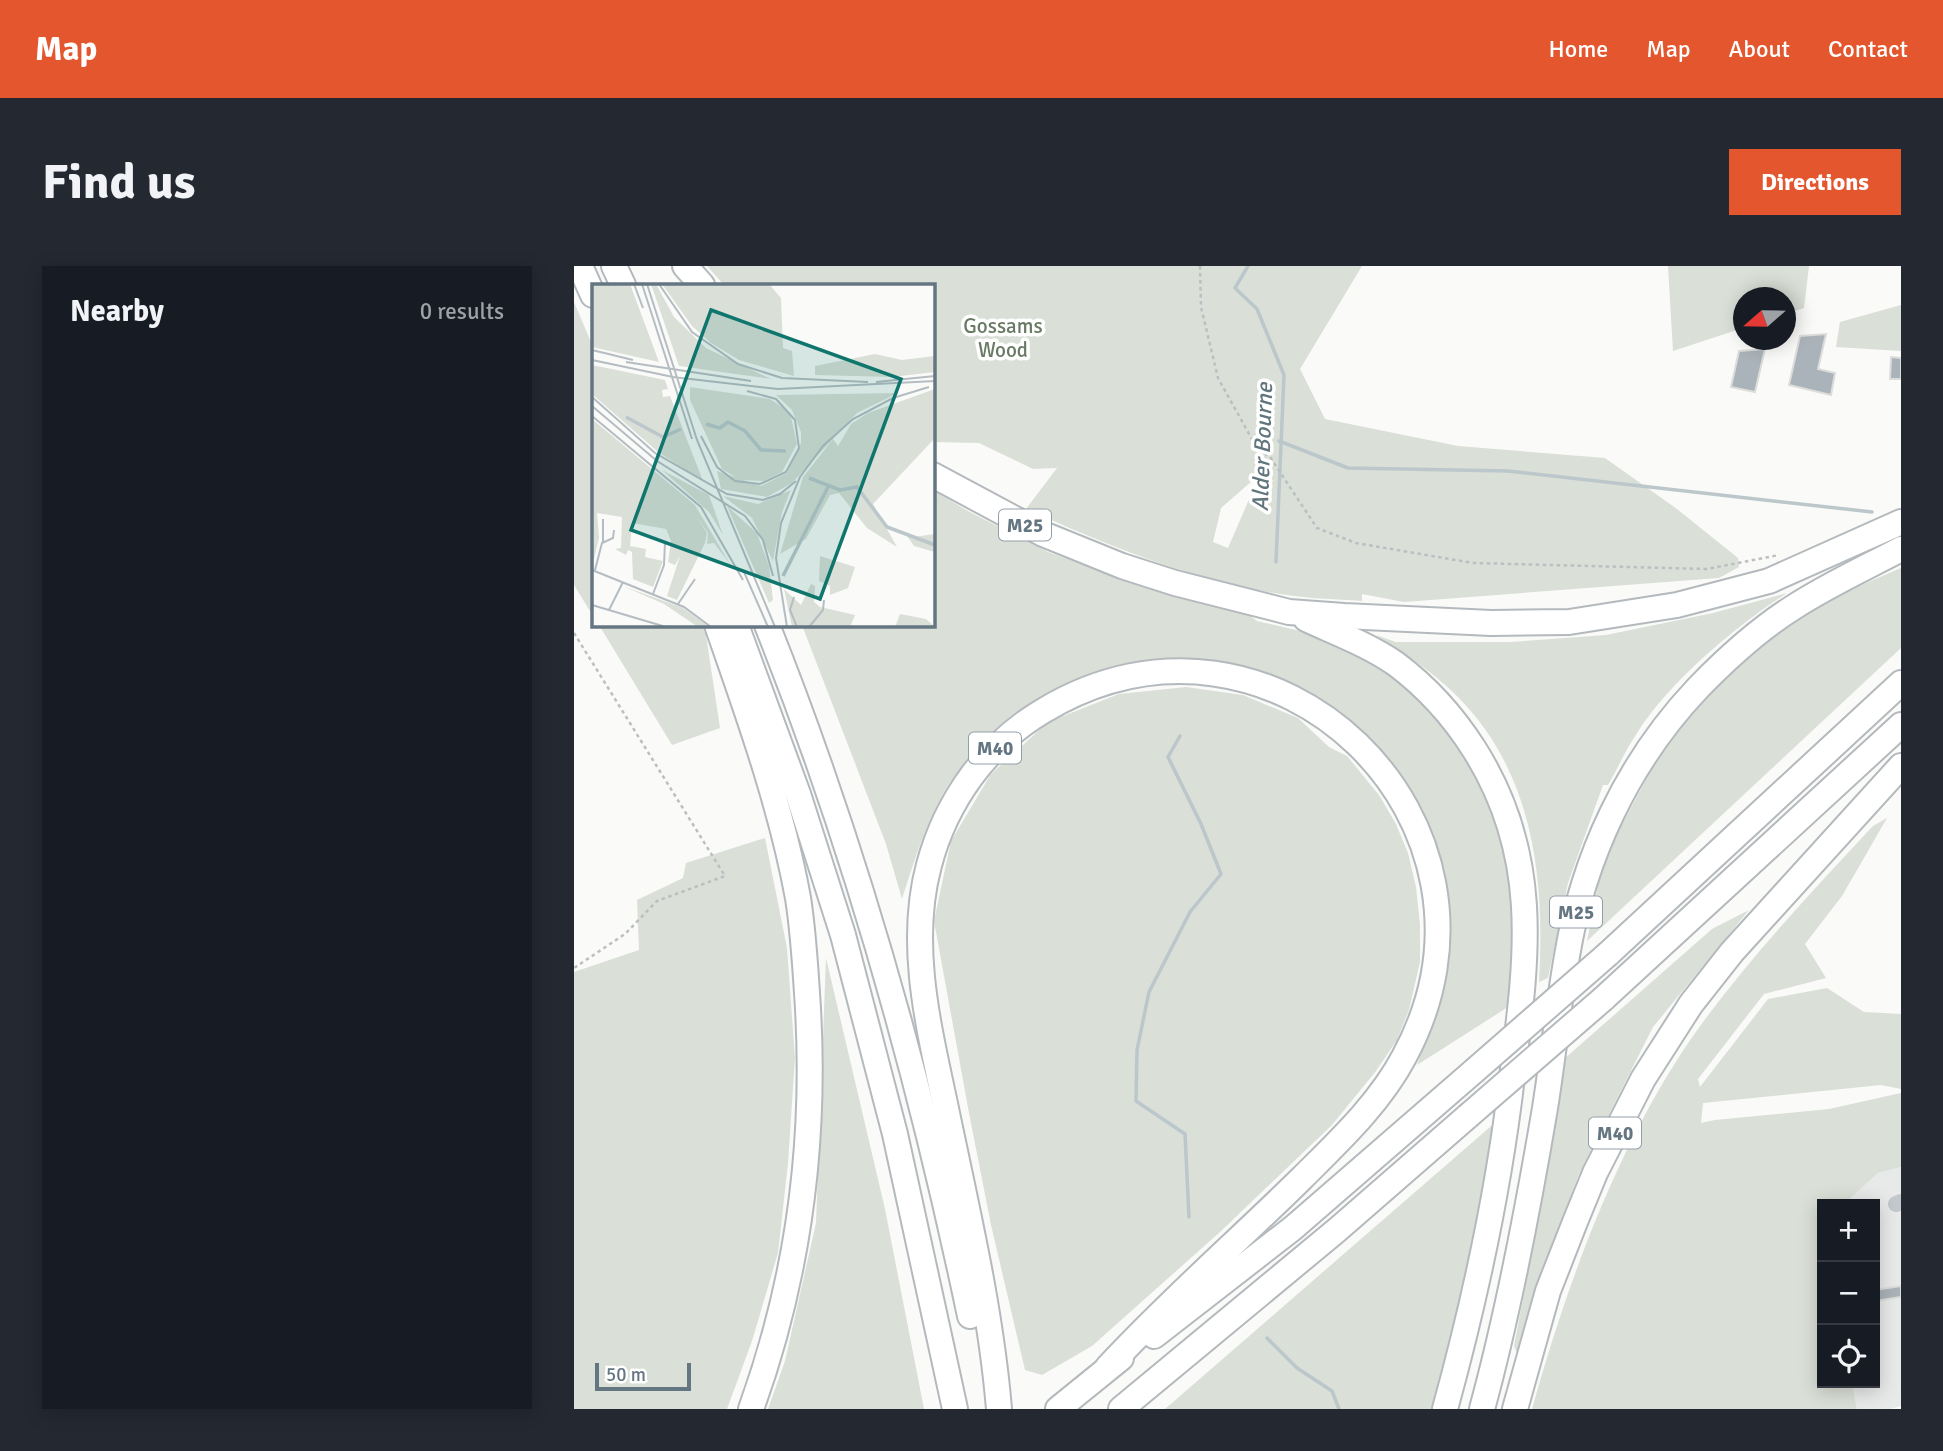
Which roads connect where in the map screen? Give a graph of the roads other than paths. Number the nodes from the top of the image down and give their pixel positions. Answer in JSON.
{"nodes":[{"id":1,"x":580,"y":266,"type":"edge"},
{"id":2,"x":614,"y":266,"type":"edge"},
{"id":3,"x":685,"y":266,"type":"edge"},
{"id":4,"x":623,"y":284,"type":"edge"},
{"id":5,"x":701,"y":284,"type":"edge"},
{"id":6,"x":592,"y":293,"type":"edge"},
{"id":7,"x":934,"y":476,"type":"edge"},
{"id":8,"x":1901,"y":522,"type":"edge"},
{"id":9,"x":1901,"y":549,"type":"edge"},
{"id":10,"x":1289,"y":612,"type":"junction"},
{"id":11,"x":717,"y":626,"type":"edge"},
{"id":12,"x":736,"y":626,"type":"edge"},
{"id":13,"x":768,"y":626,"type":"edge"},
{"id":14,"x":1901,"y":683,"type":"edge"},
{"id":15,"x":1901,"y":725,"type":"edge"},
{"id":16,"x":1901,"y":766,"type":"edge"},
{"id":17,"x":1108,"y":1367,"type":"junction"},
{"id":18,"x":989,"y":1372,"type":"junction"},
{"id":19,"x":955,"y":1405,"type":"edge"},
{"id":20,"x":751,"y":1409,"type":"edge"},
{"id":21,"x":990,"y":1409,"type":"edge"},
{"id":22,"x":999,"y":1409,"type":"edge"},
{"id":23,"x":1058,"y":1409,"type":"edge"},
{"id":24,"x":1121,"y":1409,"type":"edge"},
{"id":25,"x":1446,"y":1409,"type":"edge"},
{"id":26,"x":1482,"y":1409,"type":"edge"},
{"id":27,"x":1515,"y":1409,"type":"edge"}],
"edges":[{"from":1,"to":6,"type":"highway"},
{"from":2,"to":4,"type":"highway"},
{"from":3,"to":5,"type":"highway"},
{"from":7,"to":10,"type":"highway","number":"M25"},
{"from":8,"to":10,"type":"highway","number":"M25"},
{"from":9,"to":26,"type":"highway","number":"M25"},
{"from":10,"to":25,"type":"highway","number":"M25"},
{"from":11,"to":20,"type":"highway"},
{"from":12,"to":19,"type":"highway"},
{"from":13,"to":18,"type":"highway","number":"M40"},
{"from":14,"to":17,"type":"highway","number":"M25","bridge":true},
{"from":15,"to":24,"type":"highway","bridge":true},
{"from":16,"to":27,"type":"highway","number":"M40"},
{"from":17,"to":18,"type":"highway","number":"M40"},
{"from":17,"to":23,"type":"highway","number":"M25"},
{"from":18,"to":21,"type":"highway","number":"M40"},
{"from":18,"to":22,"type":"highway","number":"M40"}]}
